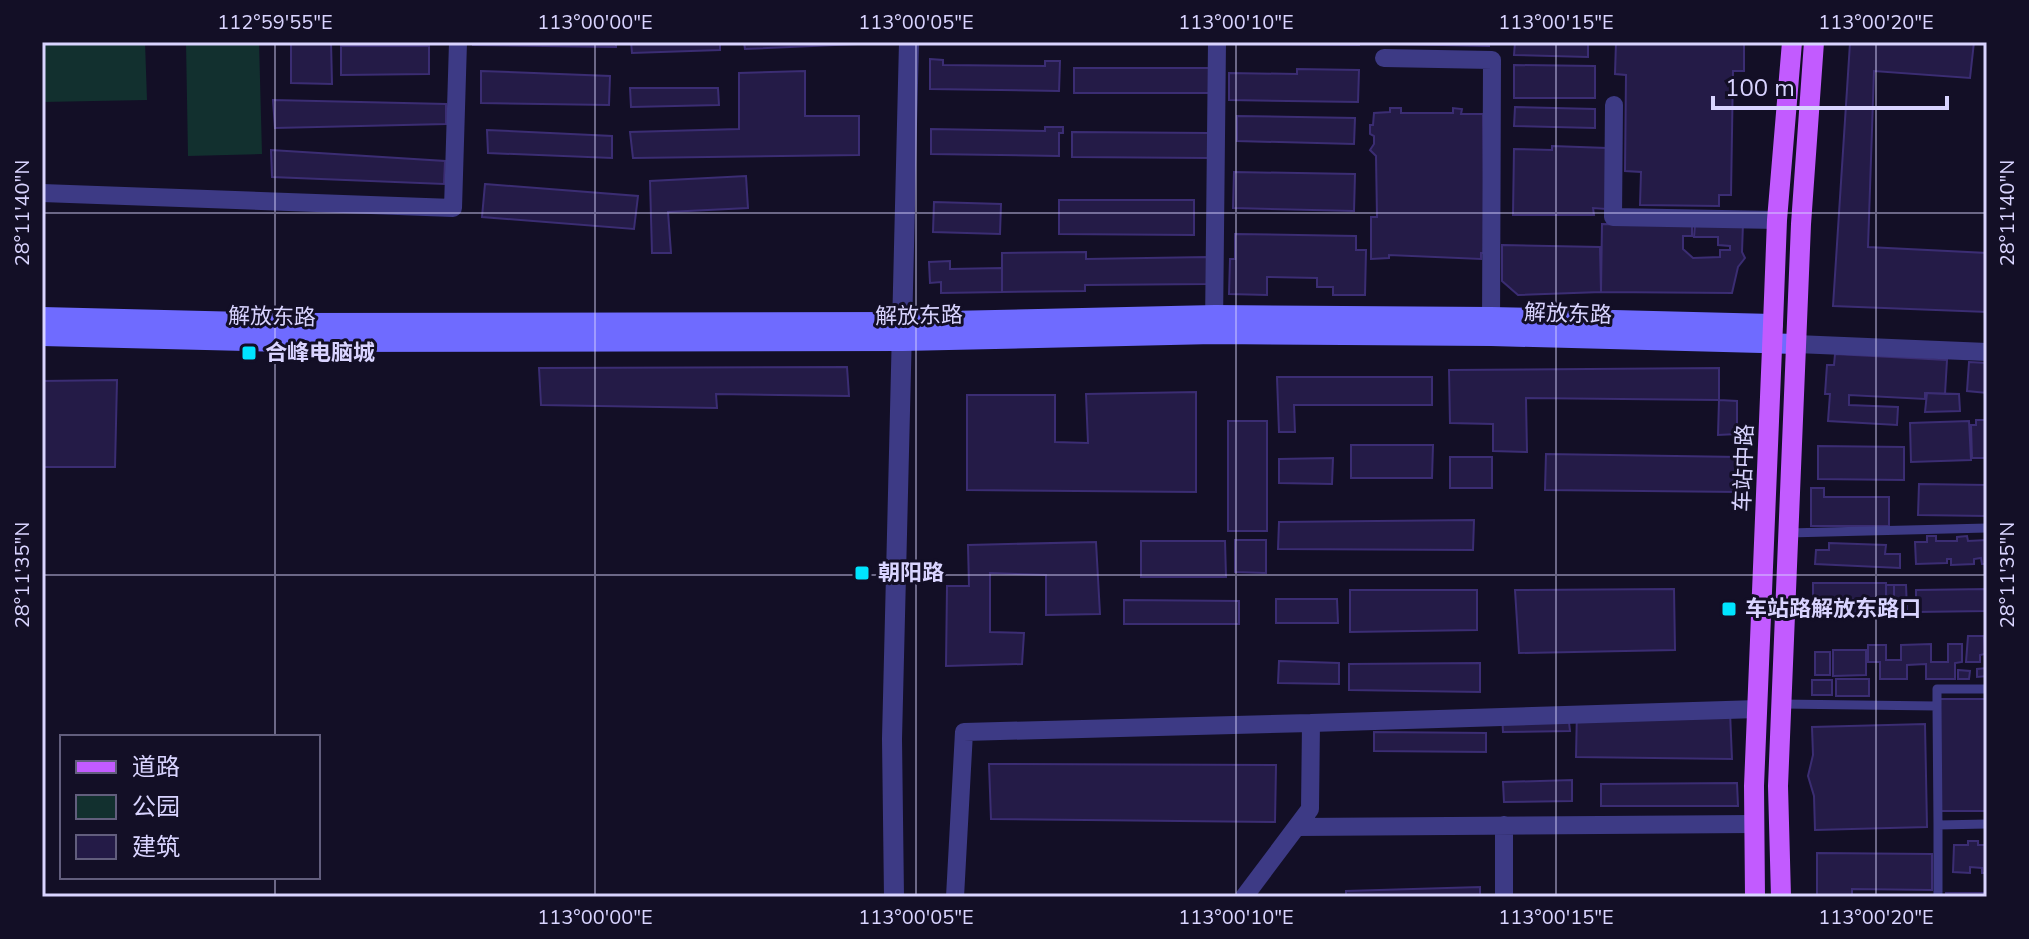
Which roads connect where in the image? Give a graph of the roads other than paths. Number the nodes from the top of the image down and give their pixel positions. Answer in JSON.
{"nodes":[{"id":1,"x":458,"y":42,"type":"edge"},
{"id":2,"x":909,"y":42,"type":"edge"},
{"id":3,"x":920,"y":42,"type":"edge"},
{"id":4,"x":1217,"y":42,"type":"edge"},
{"id":5,"x":1792,"y":42,"type":"edge"},
{"id":6,"x":1814,"y":42,"type":"edge"},
{"id":7,"x":1384,"y":58,"type":"dead end"},
{"id":8,"x":1614,"y":105,"type":"dead end"},
{"id":9,"x":42,"y":193,"type":"edge"},
{"id":10,"x":1777,"y":220,"type":"junction"},
{"id":11,"x":42,"y":317,"type":"edge"},
{"id":12,"x":1214,"y":324,"type":"junction"},
{"id":13,"x":1491,"y":326,"type":"junction"},
{"id":14,"x":908,"y":331,"type":"junction"},
{"id":15,"x":1773,"y":334,"type":"junction"},
{"id":16,"x":42,"y":336,"type":"edge"},
{"id":17,"x":1796,"y":344,"type":"junction"},
{"id":18,"x":1987,"y":352,"type":"edge"},
{"id":19,"x":1987,"y":528,"type":"edge"},
{"id":20,"x":1788,"y":533,"type":"junction"},
{"id":21,"x":1987,"y":689,"type":"edge"},
{"id":22,"x":1781,"y":704,"type":"junction"},
{"id":23,"x":1937,"y":706,"type":"junction"},
{"id":24,"x":1758,"y":709,"type":"junction"},
{"id":25,"x":1311,"y":723,"type":"junction"},
{"id":26,"x":1754,"y":824,"type":"junction"},
{"id":27,"x":1987,"y":824,"type":"edge"},
{"id":28,"x":1504,"y":825,"type":"junction"},
{"id":29,"x":1938,"y":825,"type":"junction"},
{"id":30,"x":1297,"y":827,"type":"junction"},
{"id":31,"x":894,"y":897,"type":"edge"},
{"id":32,"x":908,"y":897,"type":"edge"},
{"id":33,"x":955,"y":897,"type":"edge"},
{"id":34,"x":1244,"y":897,"type":"edge"},
{"id":35,"x":1504,"y":897,"type":"edge"},
{"id":36,"x":1755,"y":897,"type":"edge"},
{"id":37,"x":1781,"y":897,"type":"edge"},
{"id":38,"x":1938,"y":897,"type":"edge"}],
"edges":[{"from":1,"to":9,"type":"street"},
{"from":2,"to":14,"type":"street"},
{"from":3,"to":14,"type":"street"},
{"from":4,"to":12,"type":"street"},
{"from":5,"to":10,"type":"main road","name":"车站中路"},
{"from":6,"to":17,"type":"main road"},
{"from":7,"to":13,"type":"street"},
{"from":8,"to":10,"type":"street"},
{"from":10,"to":15,"type":"main road","name":"车站中路"},
{"from":11,"to":14,"type":"main road","name":"解放东路"},
{"from":12,"to":13,"type":"main road","name":"解放东路"},
{"from":12,"to":14,"type":"main road","name":"解放东路"},
{"from":13,"to":15,"type":"main road","name":"解放东路"},
{"from":14,"to":16,"type":"main road","name":"解放东路"},
{"from":14,"to":31,"type":"street"},
{"from":14,"to":32,"type":"street"},
{"from":15,"to":17,"type":"main road","name":"解放东路"},
{"from":15,"to":24,"type":"main road","name":"车站中路"},
{"from":17,"to":18,"type":"street"},
{"from":17,"to":20,"type":"main road"},
{"from":19,"to":20,"type":"lane"},
{"from":20,"to":22,"type":"main road"},
{"from":21,"to":23,"type":"lane"},
{"from":22,"to":23,"type":"lane"},
{"from":22,"to":37,"type":"main road"},
{"from":23,"to":29,"type":"lane"},
{"from":24,"to":25,"type":"street"},
{"from":24,"to":26,"type":"main road","name":"车站中路"},
{"from":25,"to":30,"type":"street"},
{"from":25,"to":33,"type":"street"},
{"from":26,"to":28,"type":"street"},
{"from":26,"to":36,"type":"main road","name":"车站中路"},
{"from":27,"to":29,"type":"lane"},
{"from":28,"to":30,"type":"street"},
{"from":28,"to":35,"type":"street"},
{"from":29,"to":38,"type":"lane"},
{"from":30,"to":34,"type":"street"}]}
